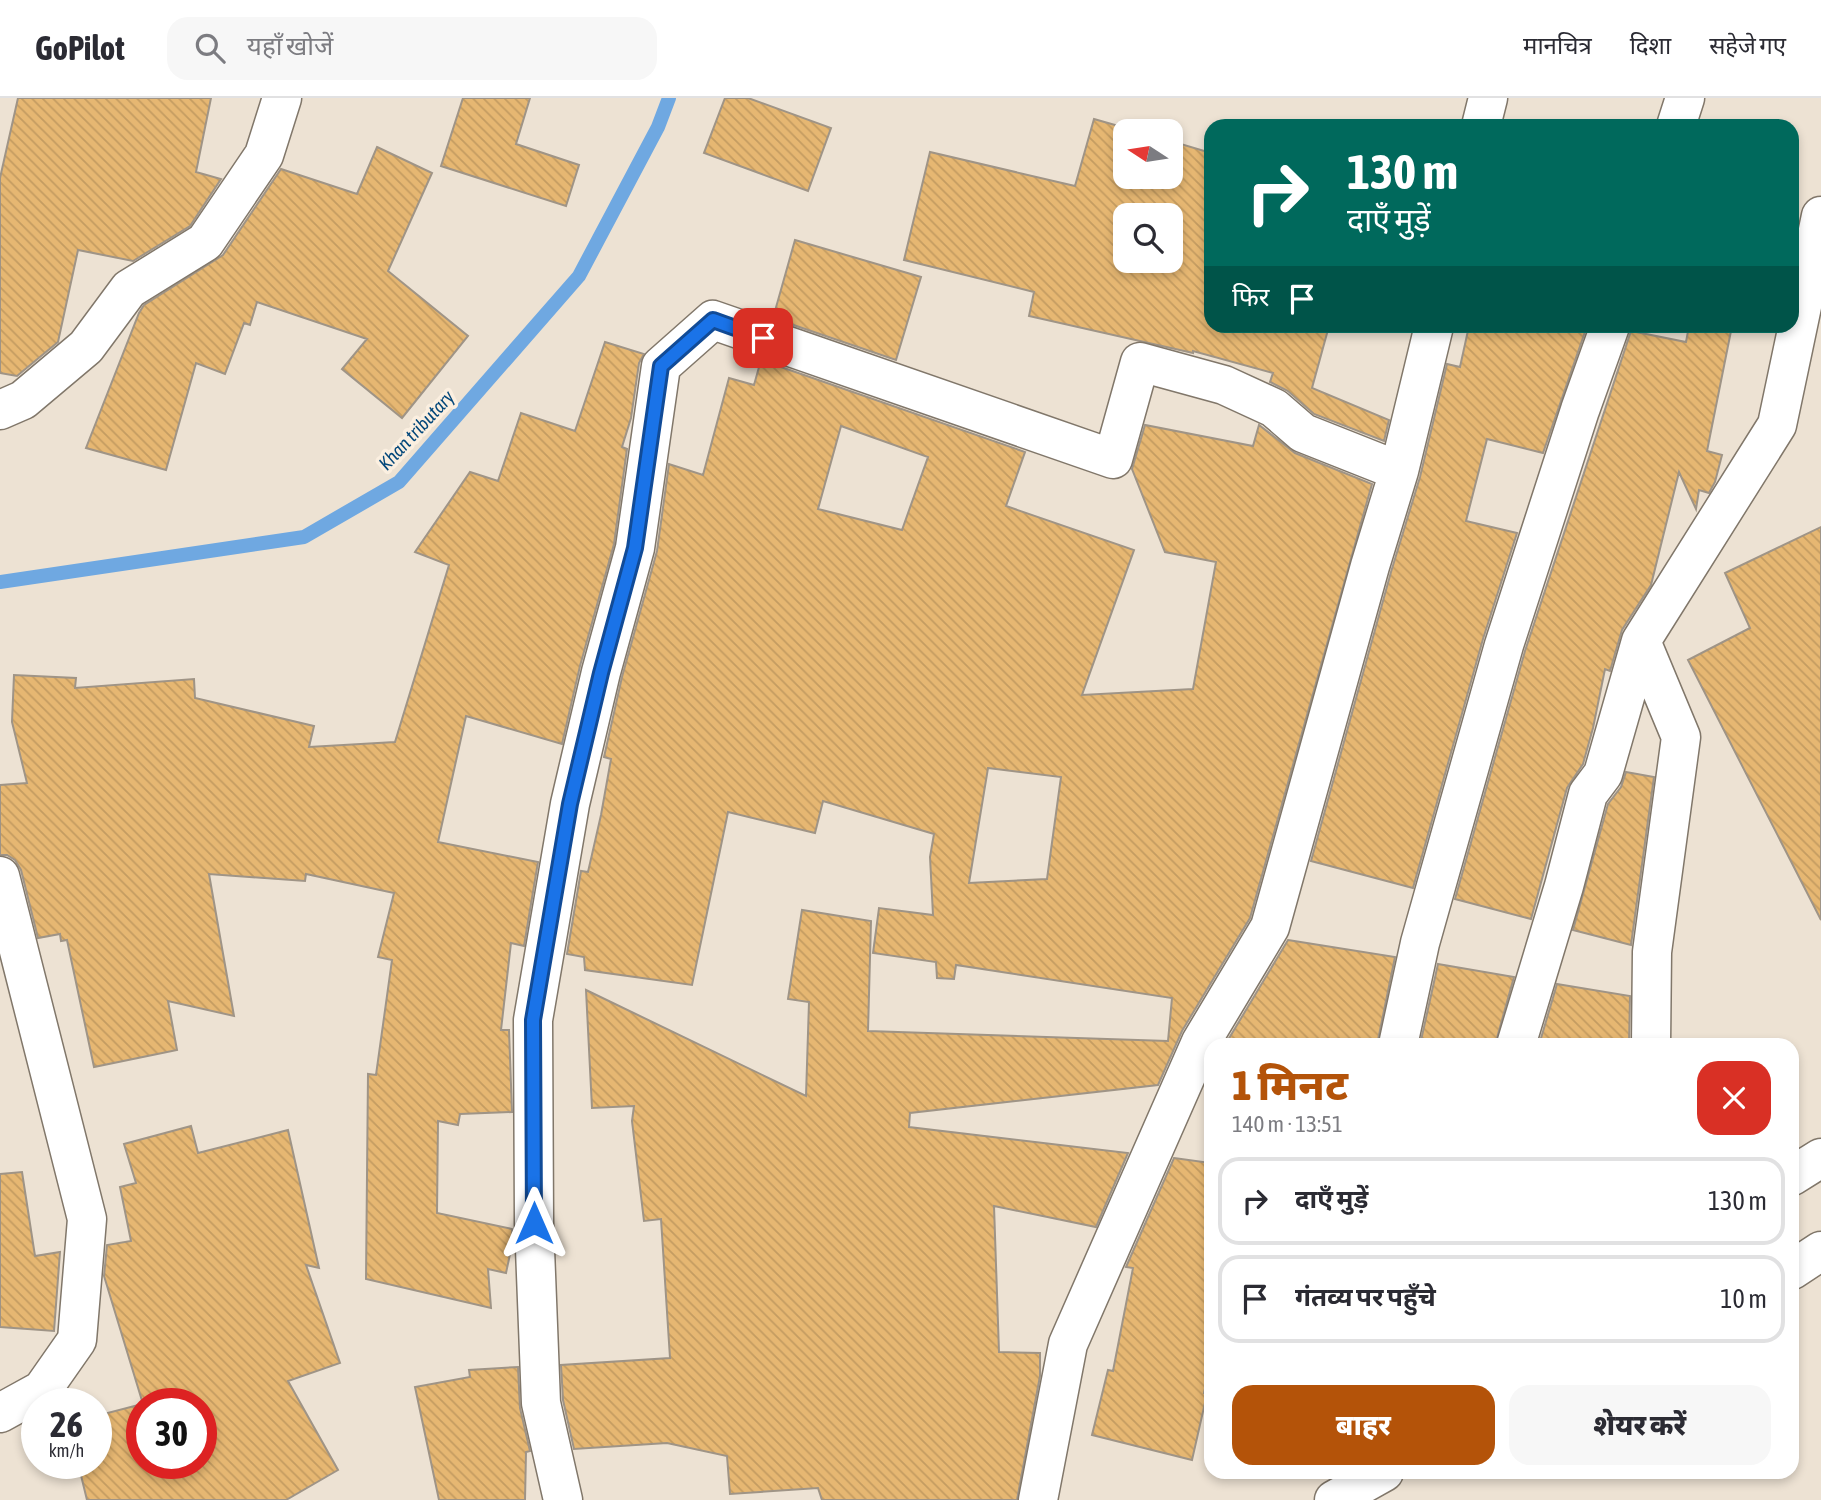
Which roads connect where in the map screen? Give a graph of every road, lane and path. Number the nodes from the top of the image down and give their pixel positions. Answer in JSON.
{"nodes":[{"id":1,"x":282,"y":98,"type":"edge"},
{"id":2,"x":1488,"y":98,"type":"edge"},
{"id":3,"x":1685,"y":98,"type":"edge"},
{"id":4,"x":1483,"y":119,"type":"edge"},
{"id":5,"x":1678,"y":119,"type":"edge"},
{"id":6,"x":1821,"y":216,"type":"edge"},
{"id":7,"x":1799,"y":320,"type":"edge"},
{"id":8,"x":1432,"y":333,"type":"edge"},
{"id":9,"x":1608,"y":333,"type":"edge"},
{"id":10,"x":1796,"y":333,"type":"edge"},
{"id":11,"x":0,"y":410,"type":"edge"},
{"id":12,"x":1399,"y":471,"type":"junction"},
{"id":13,"x":1641,"y":641,"type":"junction"},
{"id":14,"x":0,"y":876,"type":"edge"},
{"id":15,"x":1400,"y":1038,"type":"edge"},
{"id":16,"x":1518,"y":1038,"type":"edge"},
{"id":17,"x":1651,"y":1038,"type":"edge"},
{"id":18,"x":1821,"y":1158,"type":"edge"},
{"id":19,"x":1799,"y":1172,"type":"edge"},
{"id":20,"x":1821,"y":1251,"type":"edge"},
{"id":21,"x":1799,"y":1265,"type":"edge"},
{"id":22,"x":0,"y":1413,"type":"edge"},
{"id":23,"x":1366,"y":1479,"type":"edge"},
{"id":24,"x":1342,"y":1488,"type":"edge"},
{"id":25,"x":563,"y":1500,"type":"edge"},
{"id":26,"x":1038,"y":1500,"type":"edge"}],
"edges":[{"from":1,"to":11,"type":"street"},
{"from":2,"to":4,"type":"street"},
{"from":3,"to":5,"type":"street"},
{"from":6,"to":7,"type":"street"},
{"from":8,"to":12,"type":"street"},
{"from":9,"to":15,"type":"street"},
{"from":10,"to":13,"type":"street"},
{"from":12,"to":25,"type":"street"},
{"from":12,"to":26,"type":"street"},
{"from":13,"to":16,"type":"street"},
{"from":13,"to":17,"type":"street"},
{"from":14,"to":22,"type":"street"},
{"from":18,"to":19,"type":"street"},
{"from":20,"to":21,"type":"street"},
{"from":23,"to":24,"type":"street"}]}
